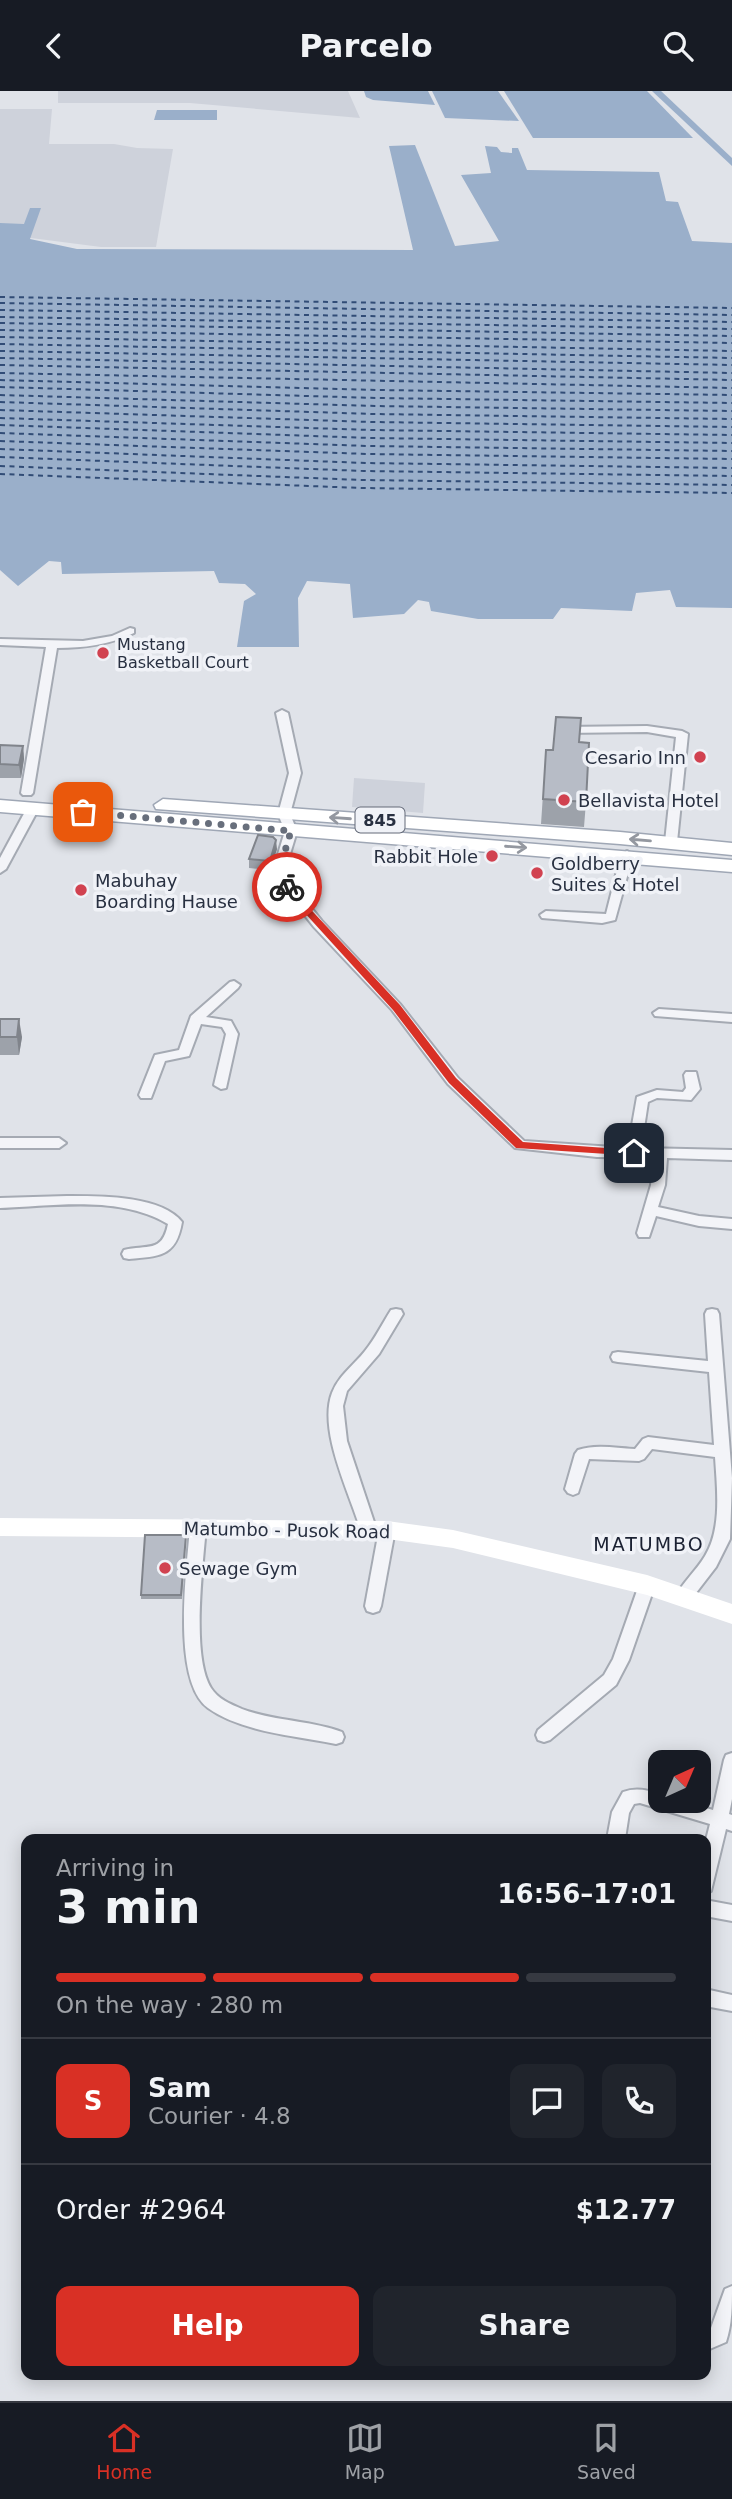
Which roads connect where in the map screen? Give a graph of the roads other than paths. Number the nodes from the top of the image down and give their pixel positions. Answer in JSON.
{"nodes":[{"id":1,"x":130,"y":631,"type":"dead end"},
{"id":2,"x":0,"y":642,"type":"edge"},
{"id":3,"x":52,"y":643,"type":"junction"},
{"id":4,"x":282,"y":713,"type":"dead end"},
{"id":5,"x":555,"y":730,"type":"edge"},
{"id":6,"x":0,"y":791,"type":"edge"},
{"id":7,"x":30,"y":800,"type":"junction"},
{"id":8,"x":0,"y":806,"type":"edge"},
{"id":9,"x":288,"y":822,"type":"junction"},
{"id":10,"x":671,"y":842,"type":"junction"},
{"id":11,"x":732,"y":849,"type":"edge"},
{"id":12,"x":627,"y":855,"type":"junction"},
{"id":13,"x":732,"y":866,"type":"edge"},
{"id":14,"x":0,"y":869,"type":"edge"},
{"id":15,"x":546,"y":915,"type":"dead end"},
{"id":16,"x":234,"y":985,"type":"dead end"},
{"id":17,"x":659,"y":1013,"type":"dead end"},
{"id":18,"x":732,"y":1018,"type":"edge"},
{"id":19,"x":196,"y":1019,"type":"junction"},
{"id":20,"x":691,"y":1075,"type":"dead end"},
{"id":21,"x":221,"y":1085,"type":"dead end"},
{"id":22,"x":146,"y":1095,"type":"dead end"},
{"id":23,"x":0,"y":1143,"type":"edge"},
{"id":24,"x":59,"y":1143,"type":"dead end"},
{"id":25,"x":634,"y":1153,"type":"junction"},
{"id":26,"x":662,"y":1154,"type":"junction"},
{"id":27,"x":732,"y":1155,"type":"edge"},
{"id":28,"x":0,"y":1203,"type":"edge"},
{"id":29,"x":650,"y":1210,"type":"junction"},
{"id":30,"x":732,"y":1224,"type":"edge"},
{"id":31,"x":644,"y":1233,"type":"dead end"},
{"id":32,"x":129,"y":1254,"type":"dead end"},
{"id":33,"x":396,"y":1314,"type":"dead end"},
{"id":34,"x":712,"y":1314,"type":"dead end"},
{"id":35,"x":618,"y":1357,"type":"dead end"},
{"id":36,"x":714,"y":1367,"type":"junction"},
{"id":37,"x":721,"y":1453,"type":"junction"},
{"id":38,"x":573,"y":1489,"type":"dead end"},
{"id":39,"x":0,"y":1527,"type":"edge"},
{"id":40,"x":198,"y":1527,"type":"junction"},
{"id":41,"x":378,"y":1529,"type":"junction"},
{"id":42,"x":647,"y":1585,"type":"junction"},
{"id":43,"x":683,"y":1597,"type":"junction"},
{"id":44,"x":373,"y":1606,"type":"dead end"},
{"id":45,"x":732,"y":1614,"type":"edge"},
{"id":46,"x":544,"y":1735,"type":"dead end"},
{"id":47,"x":336,"y":1737,"type":"dead end"},
{"id":48,"x":732,"y":1760,"type":"edge"},
{"id":49,"x":726,"y":1822,"type":"edge"},
{"id":50,"x":617,"y":1834,"type":"edge"},
{"id":51,"x":711,"y":1867,"type":"edge"},
{"id":52,"x":711,"y":1909,"type":"edge"},
{"id":53,"x":732,"y":1913,"type":"edge"},
{"id":54,"x":711,"y":1998,"type":"edge"},
{"id":55,"x":732,"y":2003,"type":"edge"},
{"id":56,"x":732,"y":2296,"type":"edge"},
{"id":57,"x":711,"y":2338,"type":"edge"}],
"edges":[{"from":1,"to":3,"type":"street"},
{"from":2,"to":3,"type":"street"},
{"from":3,"to":7,"type":"street"},
{"from":4,"to":9,"type":"street"},
{"from":5,"to":10,"type":"street"},
{"from":6,"to":7,"type":"main road","number":"845"},
{"from":7,"to":8,"type":"main road","number":"845"},
{"from":7,"to":9,"type":"main road","number":"845"},
{"from":7,"to":14,"type":"street"},
{"from":10,"to":9,"type":"main road","number":"845","one_way":true},
{"from":9,"to":12,"type":"main road","number":"845","one_way":true},
{"from":9,"to":25,"type":"street"},
{"from":10,"to":11,"type":"main road","number":"845"},
{"from":12,"to":13,"type":"main road","number":"845"},
{"from":12,"to":15,"type":"street"},
{"from":16,"to":19,"type":"street"},
{"from":17,"to":18,"type":"street"},
{"from":19,"to":21,"type":"street"},
{"from":19,"to":22,"type":"street"},
{"from":20,"to":25,"type":"street"},
{"from":23,"to":24,"type":"street"},
{"from":25,"to":26,"type":"street"},
{"from":26,"to":27,"type":"street"},
{"from":26,"to":29,"type":"street"},
{"from":28,"to":32,"type":"street"},
{"from":29,"to":30,"type":"street"},
{"from":29,"to":31,"type":"street"},
{"from":33,"to":41,"type":"street"},
{"from":34,"to":36,"type":"street"},
{"from":35,"to":36,"type":"street"},
{"from":36,"to":37,"type":"street"},
{"from":37,"to":38,"type":"street"},
{"from":37,"to":43,"type":"street"},
{"from":39,"to":40,"type":"street","name":"Matumbo - Pusok Road"},
{"from":40,"to":41,"type":"street","name":"Matumbo - Pusok Road"},
{"from":40,"to":47,"type":"street"},
{"from":41,"to":42,"type":"street","name":"Matumbo - Pusok Road"},
{"from":41,"to":44,"type":"street"},
{"from":42,"to":43,"type":"street","name":"Matumbo - Pusok Road"},
{"from":42,"to":46,"type":"street"},
{"from":43,"to":45,"type":"street","name":"Matumbo - Pusok Road"},
{"from":48,"to":49,"type":"street"},
{"from":49,"to":50,"type":"street"},
{"from":49,"to":51,"type":"street"},
{"from":52,"to":53,"type":"street"},
{"from":54,"to":55,"type":"street"},
{"from":56,"to":57,"type":"street"}]}
